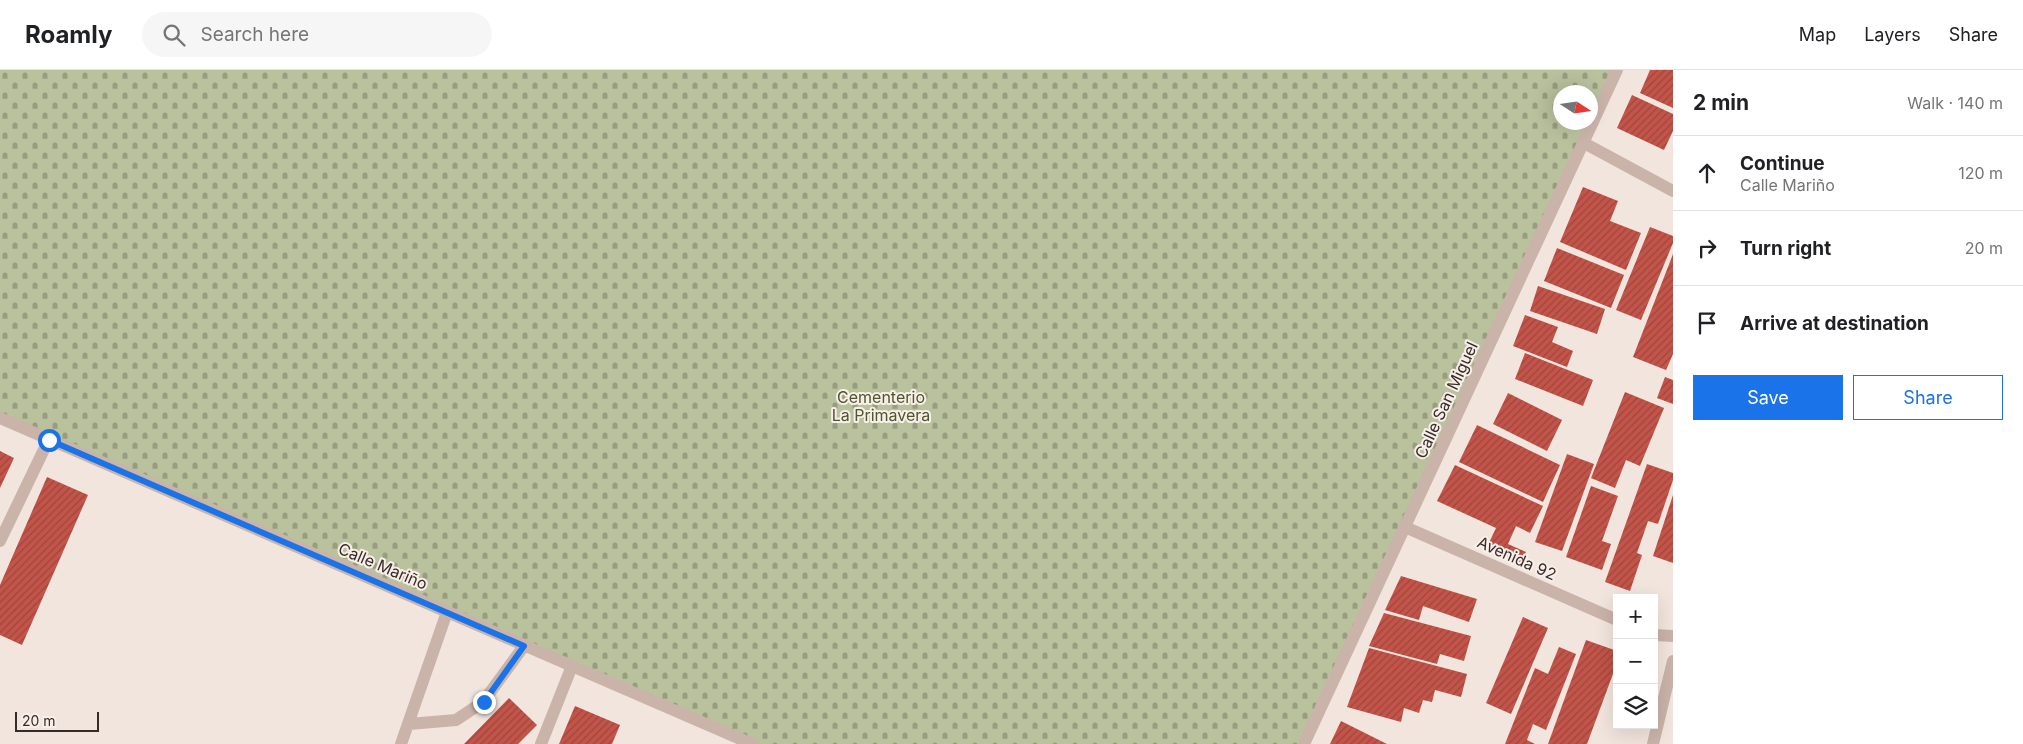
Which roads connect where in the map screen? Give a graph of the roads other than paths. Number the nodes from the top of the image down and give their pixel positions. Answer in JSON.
{"nodes":[{"id":1,"x":1617,"y":70,"type":"edge"},
{"id":2,"x":1584,"y":143,"type":"junction"},
{"id":3,"x":1673,"y":191,"type":"edge"},
{"id":4,"x":0,"y":418,"type":"edge"},
{"id":5,"x":49,"y":440,"type":"junction"},
{"id":6,"x":1405,"y":527,"type":"junction"},
{"id":7,"x":0,"y":542,"type":"edge"},
{"id":8,"x":447,"y":612,"type":"junction"},
{"id":9,"x":1613,"y":618,"type":"edge"},
{"id":10,"x":1658,"y":635,"type":"edge"},
{"id":11,"x":1673,"y":636,"type":"edge"},
{"id":12,"x":524,"y":646,"type":"junction"},
{"id":13,"x":1673,"y":661,"type":"edge"},
{"id":14,"x":572,"y":666,"type":"junction"},
{"id":15,"x":408,"y":724,"type":"junction"},
{"id":16,"x":401,"y":744,"type":"edge"},
{"id":17,"x":541,"y":744,"type":"edge"},
{"id":18,"x":752,"y":744,"type":"edge"},
{"id":19,"x":1304,"y":744,"type":"edge"},
{"id":20,"x":1654,"y":744,"type":"edge"}],
"edges":[{"from":1,"to":2,"type":"street","name":"Calle San Miguel"},
{"from":2,"to":3,"type":"street"},
{"from":2,"to":6,"type":"street","name":"Calle San Miguel"},
{"from":4,"to":5,"type":"street","name":"Calle Mariño"},
{"from":5,"to":7,"type":"street"},
{"from":5,"to":8,"type":"street","name":"Calle Mariño"},
{"from":6,"to":9,"type":"street","name":"Avenida 92"},
{"from":6,"to":19,"type":"street","name":"Calle San Miguel"},
{"from":8,"to":12,"type":"street","name":"Calle Mariño"},
{"from":8,"to":15,"type":"street"},
{"from":10,"to":11,"type":"street"},
{"from":12,"to":14,"type":"street","name":"Calle Mariño"},
{"from":12,"to":15,"type":"street"},
{"from":13,"to":20,"type":"street"},
{"from":14,"to":17,"type":"street"},
{"from":14,"to":18,"type":"street","name":"Calle Mariño"},
{"from":15,"to":16,"type":"street"}]}
